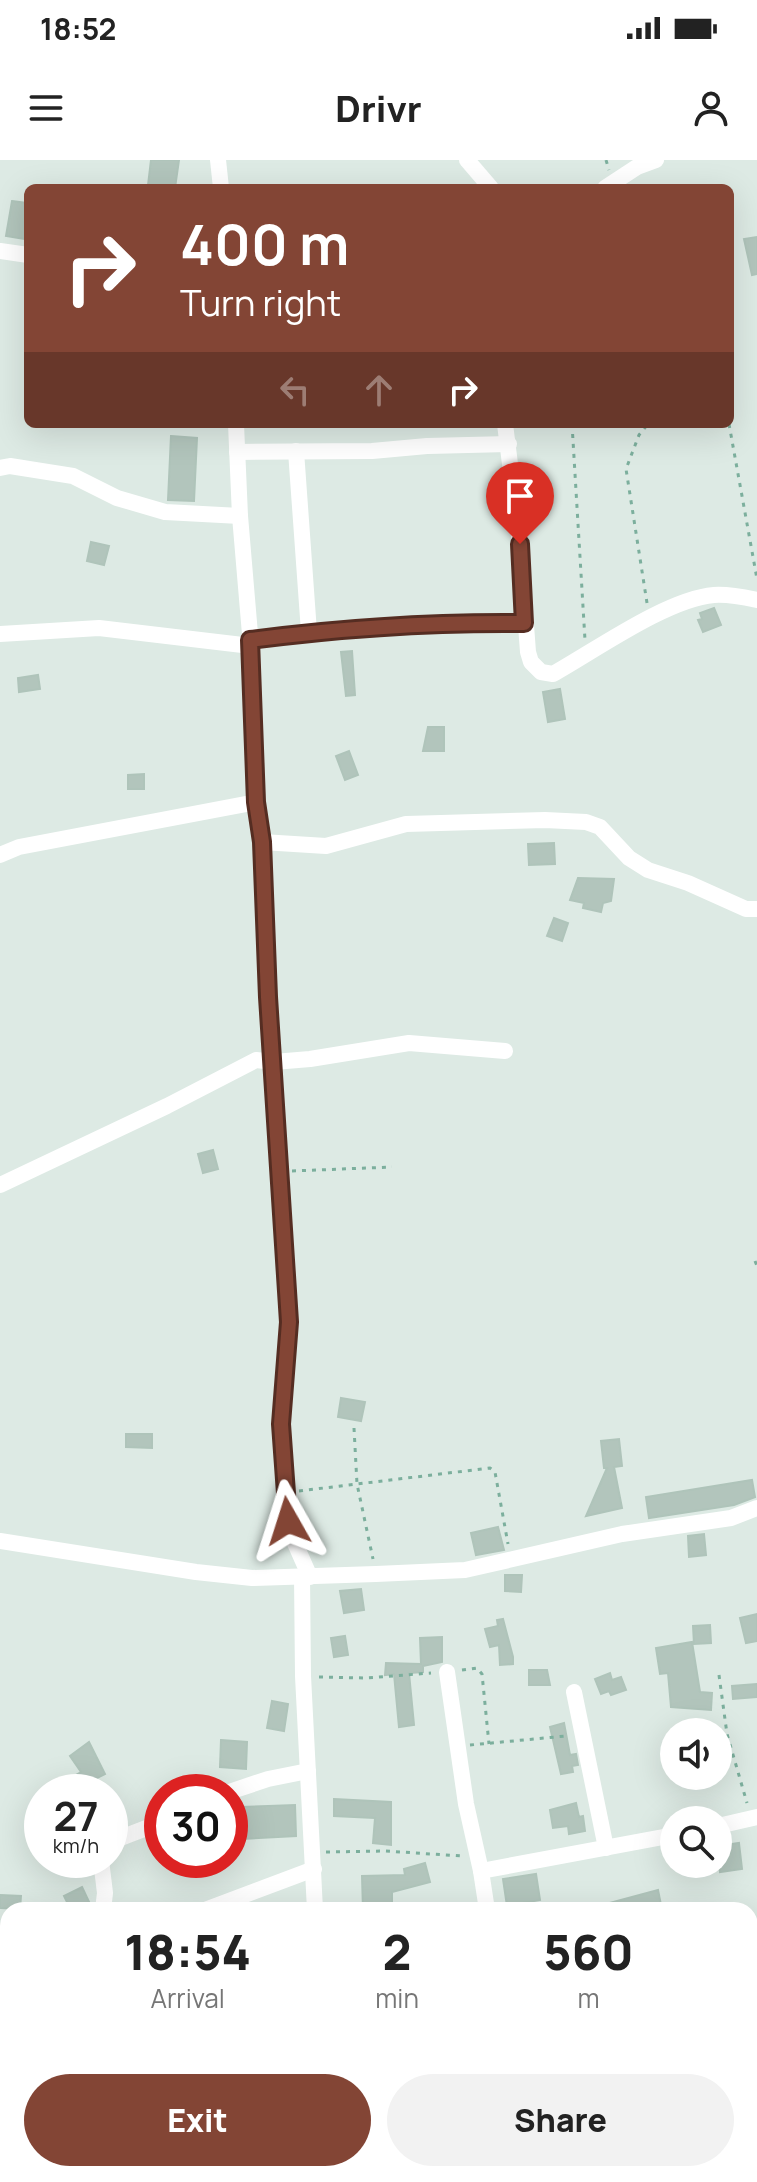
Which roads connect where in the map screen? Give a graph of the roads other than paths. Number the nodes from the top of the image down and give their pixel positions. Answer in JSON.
{"nodes":[{"id":1,"x":218,"y":160,"type":"edge"},
{"id":2,"x":467,"y":160,"type":"edge"},
{"id":3,"x":656,"y":160,"type":"edge"},
{"id":4,"x":221,"y":184,"type":"edge"},
{"id":5,"x":488,"y":184,"type":"edge"},
{"id":6,"x":611,"y":184,"type":"edge"},
{"id":7,"x":0,"y":251,"type":"edge"},
{"id":8,"x":24,"y":254,"type":"edge"},
{"id":9,"x":236,"y":428,"type":"edge"},
{"id":10,"x":506,"y":428,"type":"edge"},
{"id":11,"x":509,"y":444,"type":"junction"},
{"id":12,"x":296,"y":451,"type":"junction"},
{"id":13,"x":237,"y":452,"type":"junction"},
{"id":14,"x":0,"y":468,"type":"edge"},
{"id":15,"x":240,"y":516,"type":"junction"},
{"id":16,"x":757,"y":600,"type":"edge"},
{"id":17,"x":524,"y":623,"type":"junction"},
{"id":18,"x":309,"y":632,"type":"junction"},
{"id":19,"x":0,"y":634,"type":"edge"},
{"id":20,"x":250,"y":643,"type":"junction"},
{"id":21,"x":256,"y":802,"type":"junction"},
{"id":22,"x":262,"y":842,"type":"junction"},
{"id":23,"x":0,"y":855,"type":"edge"},
{"id":24,"x":757,"y":909,"type":"edge"},
{"id":25,"x":505,"y":1051,"type":"dead end"},
{"id":26,"x":274,"y":1062,"type":"junction"},
{"id":27,"x":0,"y":1185,"type":"edge"},
{"id":28,"x":757,"y":1508,"type":"edge"},
{"id":29,"x":0,"y":1541,"type":"edge"},
{"id":30,"x":306,"y":1577,"type":"junction"},
{"id":31,"x":447,"y":1672,"type":"road end"},
{"id":32,"x":574,"y":1692,"type":"dead end"},
{"id":33,"x":308,"y":1771,"type":"junction"},
{"id":34,"x":248,"y":1786,"type":"edge"},
{"id":35,"x":754,"y":1818,"type":"edge"},
{"id":36,"x":732,"y":1823,"type":"edge"},
{"id":37,"x":660,"y":1838,"type":"edge"},
{"id":38,"x":606,"y":1848,"type":"junction"},
{"id":39,"x":314,"y":1861,"type":"junction"},
{"id":40,"x":480,"y":1864,"type":"junction"},
{"id":41,"x":103,"y":1878,"type":"edge"},
{"id":42,"x":104,"y":1902,"type":"edge"},
{"id":43,"x":223,"y":1902,"type":"edge"},
{"id":44,"x":315,"y":1902,"type":"edge"},
{"id":45,"x":486,"y":1902,"type":"edge"}],
"edges":[{"from":1,"to":4,"type":"street"},
{"from":2,"to":5,"type":"street"},
{"from":3,"to":6,"type":"street"},
{"from":7,"to":8,"type":"street"},
{"from":9,"to":13,"type":"street"},
{"from":10,"to":11,"type":"street"},
{"from":11,"to":12,"type":"street"},
{"from":11,"to":17,"type":"street"},
{"from":12,"to":13,"type":"street"},
{"from":12,"to":18,"type":"street"},
{"from":13,"to":15,"type":"street"},
{"from":14,"to":15,"type":"street"},
{"from":15,"to":20,"type":"street"},
{"from":16,"to":17,"type":"street"},
{"from":17,"to":18,"type":"street"},
{"from":18,"to":20,"type":"street"},
{"from":19,"to":20,"type":"street"},
{"from":20,"to":21,"type":"street"},
{"from":21,"to":22,"type":"street"},
{"from":21,"to":23,"type":"street"},
{"from":22,"to":24,"type":"street"},
{"from":22,"to":26,"type":"street"},
{"from":25,"to":26,"type":"street"},
{"from":26,"to":27,"type":"street"},
{"from":26,"to":30,"type":"street"},
{"from":28,"to":30,"type":"street"},
{"from":29,"to":30,"type":"street"},
{"from":30,"to":33,"type":"street"},
{"from":31,"to":40,"type":"street"},
{"from":32,"to":38,"type":"street"},
{"from":33,"to":34,"type":"street"},
{"from":33,"to":39,"type":"street"},
{"from":35,"to":36,"type":"street"},
{"from":37,"to":38,"type":"street"},
{"from":38,"to":40,"type":"street"},
{"from":39,"to":43,"type":"street"},
{"from":39,"to":44,"type":"street"},
{"from":40,"to":45,"type":"street"},
{"from":41,"to":42,"type":"street"}]}
